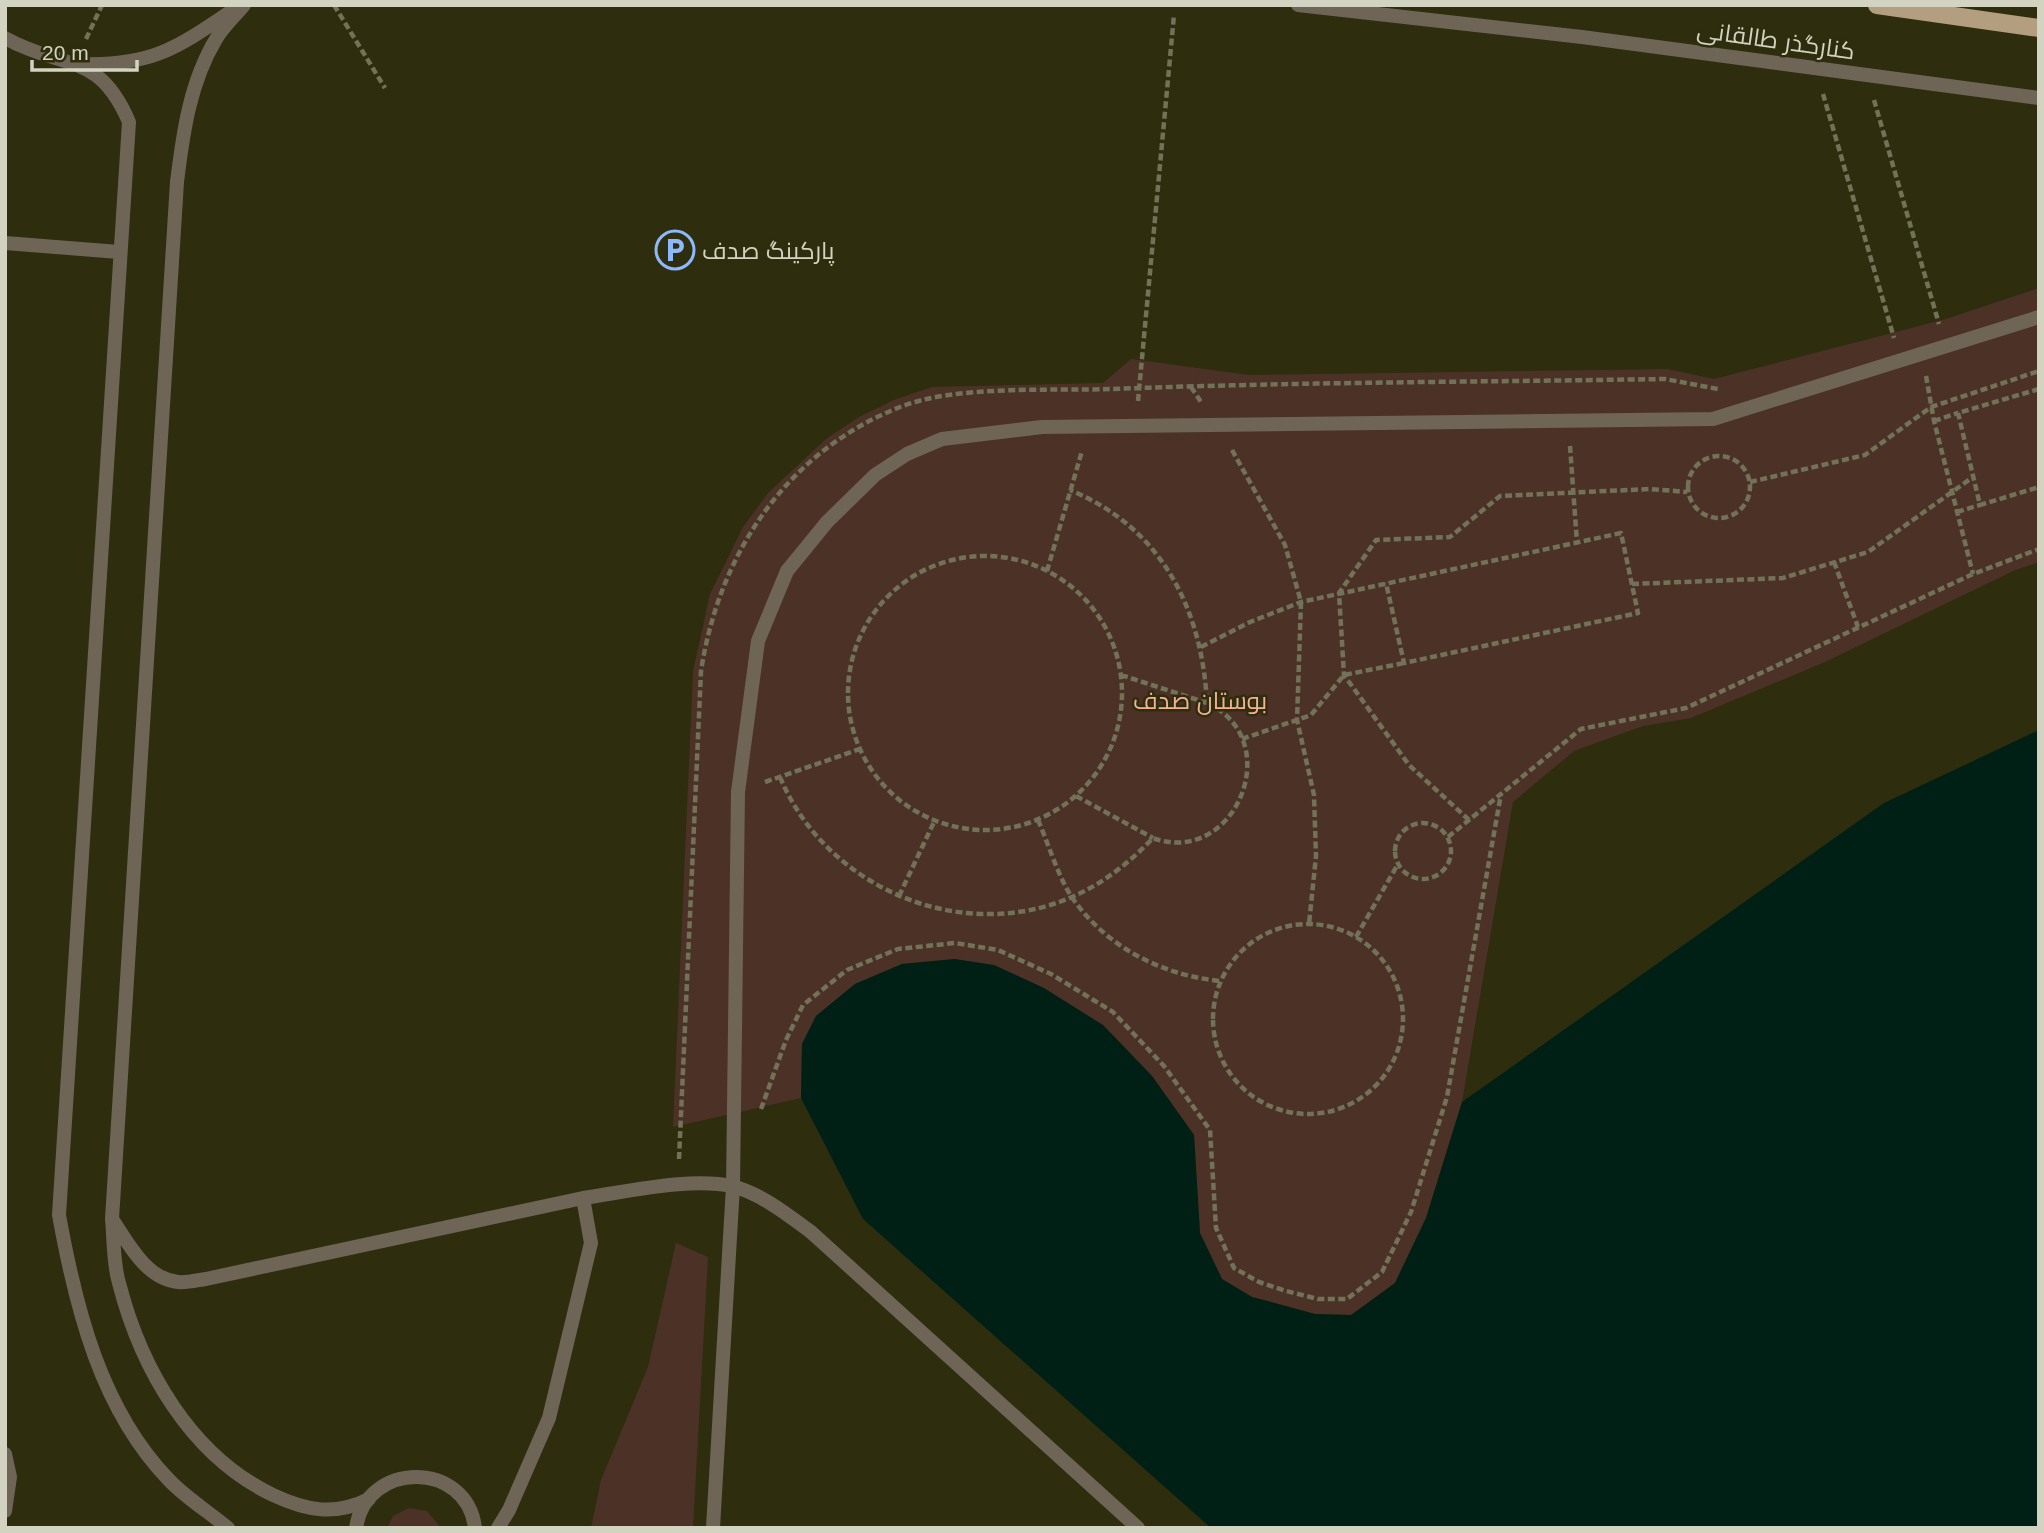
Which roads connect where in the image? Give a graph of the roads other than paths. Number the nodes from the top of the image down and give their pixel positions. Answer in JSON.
{"nodes":[{"id":1,"x":243,"y":5,"type":"edge"},
{"id":2,"x":1298,"y":5,"type":"edge"},
{"id":3,"x":1877,"y":5,"type":"edge"},
{"id":4,"x":2039,"y":28,"type":"edge"},
{"id":5,"x":5,"y":38,"type":"edge"},
{"id":6,"x":81,"y":64,"type":"junction"},
{"id":7,"x":2039,"y":98,"type":"edge"},
{"id":8,"x":5,"y":243,"type":"edge"},
{"id":9,"x":119,"y":252,"type":"junction"},
{"id":10,"x":2039,"y":317,"type":"edge"},
{"id":11,"x":733,"y":1186,"type":"junction"},
{"id":12,"x":583,"y":1198,"type":"junction"},
{"id":13,"x":112,"y":1219,"type":"junction"},
{"id":14,"x":5,"y":1454,"type":"edge"},
{"id":15,"x":369,"y":1499,"type":"junction"},
{"id":16,"x":5,"y":1511,"type":"edge"},
{"id":17,"x":228,"y":1528,"type":"edge"},
{"id":18,"x":356,"y":1528,"type":"edge"},
{"id":19,"x":475,"y":1528,"type":"edge"},
{"id":20,"x":498,"y":1528,"type":"edge"},
{"id":21,"x":713,"y":1528,"type":"edge"},
{"id":22,"x":1138,"y":1528,"type":"edge"}],
"edges":[{"from":1,"to":6,"type":"street"},
{"from":1,"to":13,"type":"street"},
{"from":2,"to":7,"type":"street","name":"کنارگذر طالقانی"},
{"from":3,"to":4,"type":"main road"},
{"from":5,"to":6,"type":"street"},
{"from":6,"to":9,"type":"street"},
{"from":8,"to":9,"type":"street"},
{"from":9,"to":17,"type":"street"},
{"from":10,"to":11,"type":"street"},
{"from":11,"to":12,"type":"street"},
{"from":11,"to":21,"type":"street"},
{"from":11,"to":22,"type":"street"},
{"from":12,"to":13,"type":"street"},
{"from":12,"to":20,"type":"street"},
{"from":13,"to":15,"type":"street"},
{"from":14,"to":16,"type":"street"},
{"from":15,"to":18,"type":"street"},
{"from":15,"to":19,"type":"street"}]}
